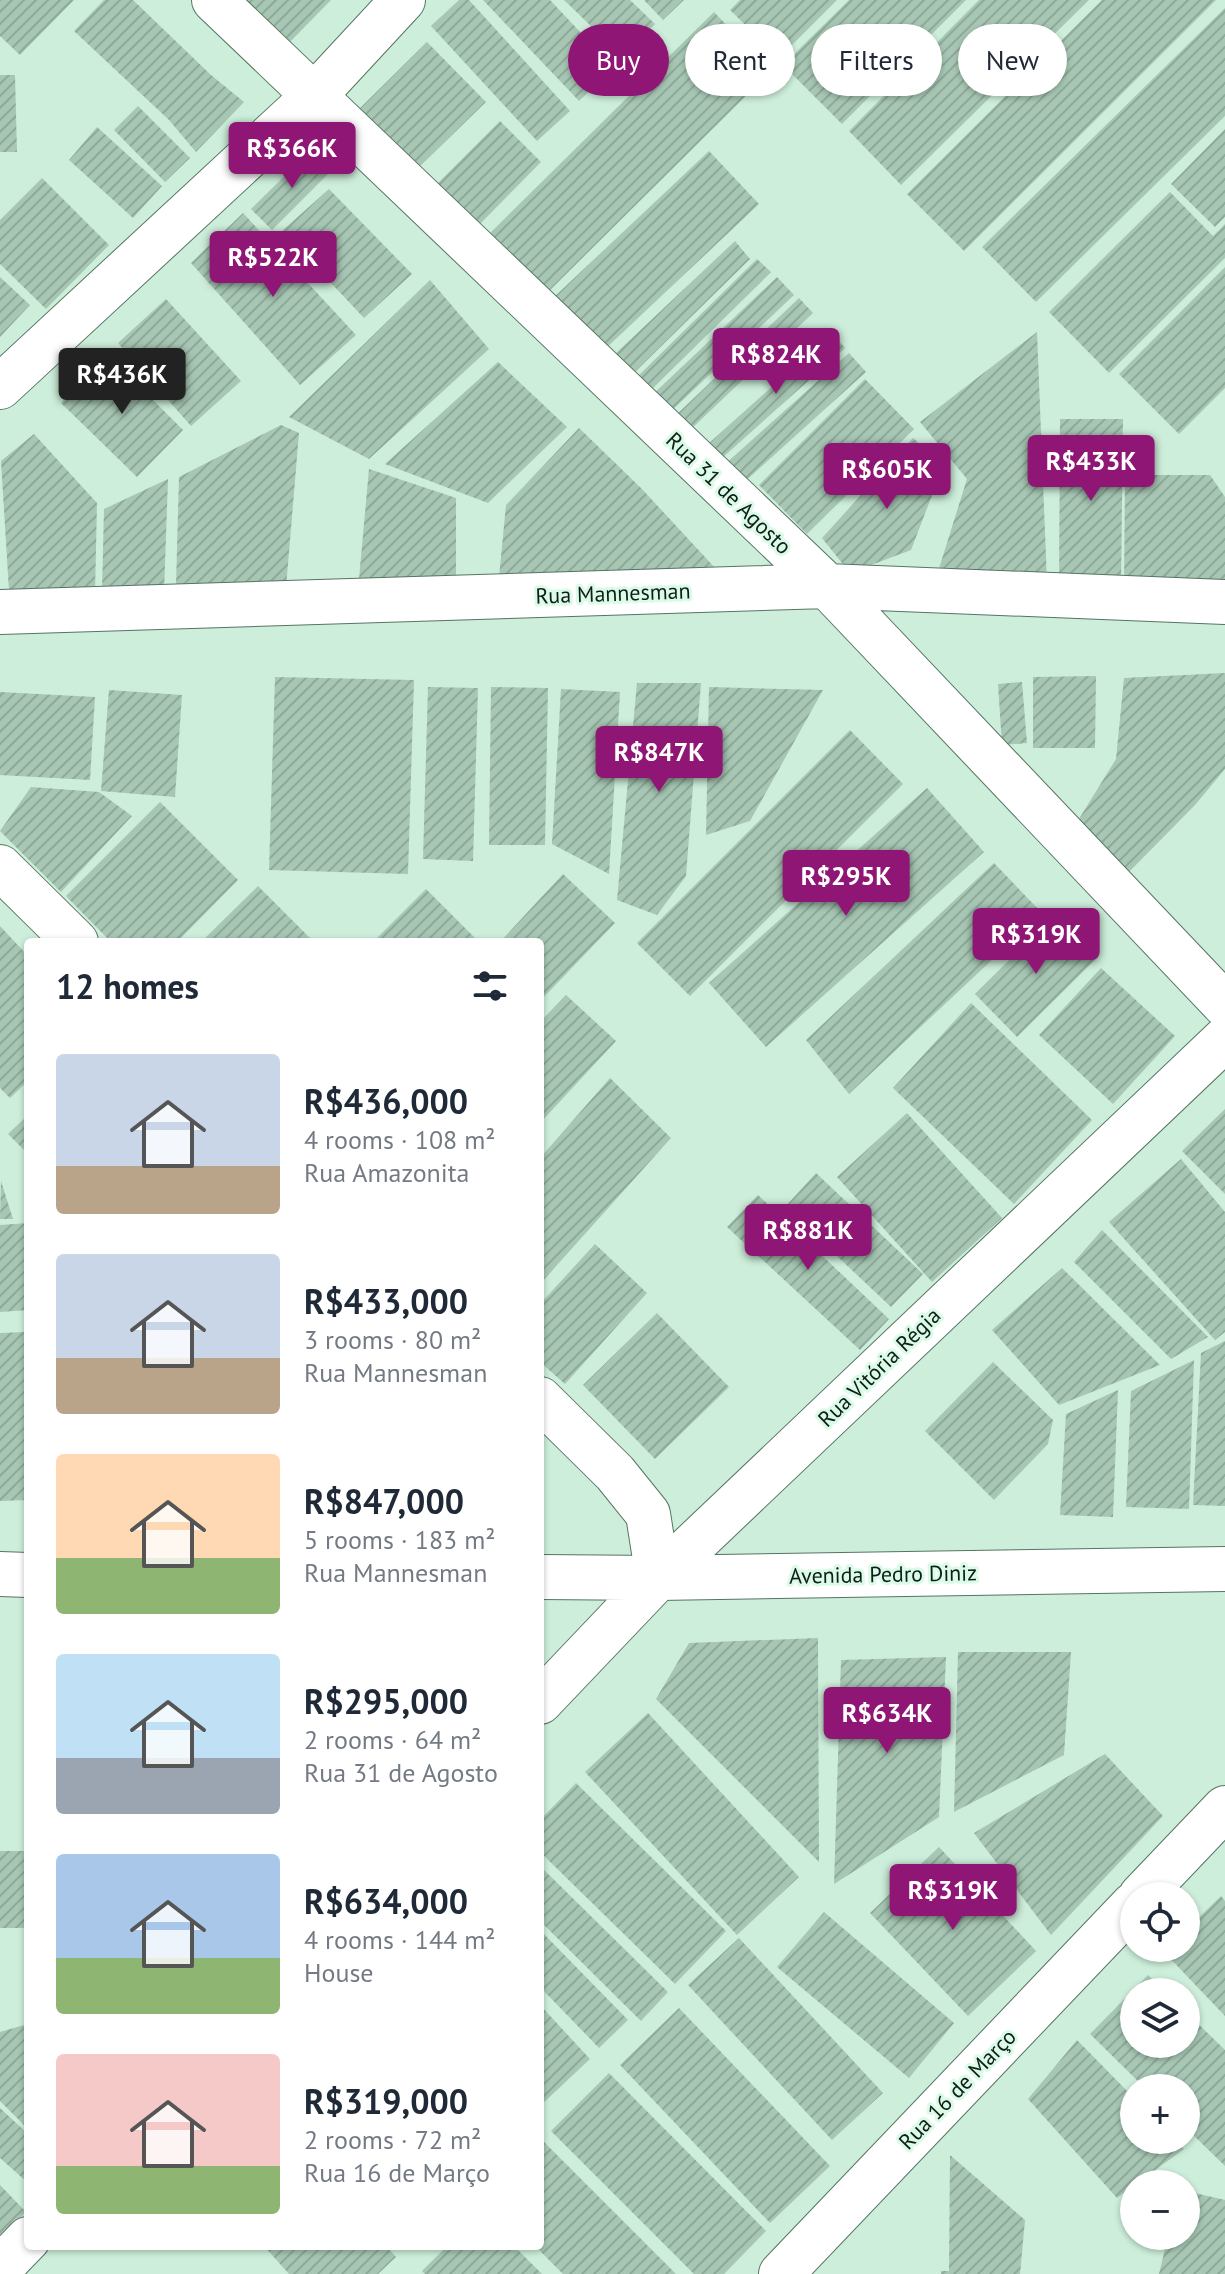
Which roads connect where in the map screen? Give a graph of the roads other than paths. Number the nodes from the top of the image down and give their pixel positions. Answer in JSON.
{"nodes":[{"id":1,"x":214,"y":0,"type":"edge"},
{"id":2,"x":403,"y":0,"type":"edge"},
{"id":3,"x":314,"y":96,"type":"junction"},
{"id":4,"x":0,"y":387,"type":"edge"},
{"id":5,"x":827,"y":586,"type":"junction"},
{"id":6,"x":1225,"y":602,"type":"edge"},
{"id":7,"x":0,"y":612,"type":"edge"},
{"id":8,"x":0,"y":867,"type":"edge"},
{"id":9,"x":72,"y":938,"type":"edge"},
{"id":10,"x":1225,"y":1005,"type":"edge"},
{"id":11,"x":1225,"y":1039,"type":"edge"},
{"id":12,"x":544,"y":1403,"type":"edge"},
{"id":13,"x":1225,"y":1569,"type":"edge"},
{"id":14,"x":0,"y":1574,"type":"edge"},
{"id":15,"x":24,"y":1575,"type":"edge"},
{"id":16,"x":544,"y":1577,"type":"edge"},
{"id":17,"x":658,"y":1578,"type":"junction"},
{"id":18,"x":544,"y":1698,"type":"edge"},
{"id":19,"x":1225,"y":1808,"type":"edge"},
{"id":20,"x":1154,"y":1882,"type":"edge"},
{"id":21,"x":1120,"y":1919,"type":"edge"},
{"id":22,"x":24,"y":2243,"type":"edge"},
{"id":23,"x":0,"y":2268,"type":"edge"},
{"id":24,"x":781,"y":2274,"type":"edge"}],
"edges":[{"from":1,"to":3,"type":"street","name":"Rua 31 de Agosto"},
{"from":2,"to":3,"type":"street"},
{"from":3,"to":4,"type":"street"},
{"from":3,"to":5,"type":"street","name":"Rua 31 de Agosto"},
{"from":5,"to":6,"type":"street","name":"Rua Mannesman"},
{"from":5,"to":7,"type":"street","name":"Rua Mannesman"},
{"from":5,"to":10,"type":"street","name":"Rua 31 de Agosto"},
{"from":8,"to":9,"type":"street"},
{"from":11,"to":17,"type":"street","name":"Rua Vitória Régia"},
{"from":12,"to":17,"type":"street"},
{"from":13,"to":17,"type":"street","name":"Avenida Pedro Diniz"},
{"from":14,"to":15,"type":"street"},
{"from":16,"to":17,"type":"street","name":"Avenida Pedro Diniz"},
{"from":17,"to":18,"type":"street","name":"Rua Vitória Régia"},
{"from":19,"to":20,"type":"street"},
{"from":21,"to":24,"type":"street","name":"Rua 16 de Março"},
{"from":22,"to":23,"type":"street"}]}
